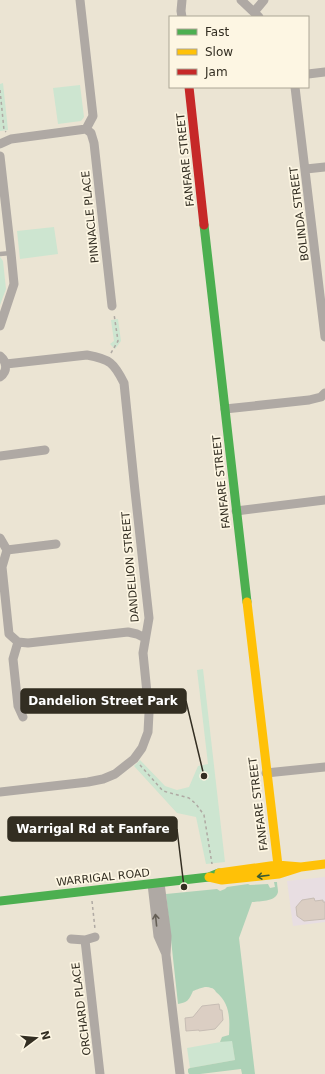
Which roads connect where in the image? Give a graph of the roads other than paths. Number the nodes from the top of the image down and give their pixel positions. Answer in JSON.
{"nodes":[{"id":1,"x":80,"y":0,"type":"edge"},
{"id":2,"x":182,"y":0,"type":"edge"},
{"id":3,"x":241,"y":0,"type":"edge"},
{"id":4,"x":264,"y":0,"type":"edge"},
{"id":5,"x":256,"y":14,"type":"edge"},
{"id":6,"x":182,"y":16,"type":"edge"},
{"id":7,"x":325,"y":72,"type":"edge"},
{"id":8,"x":309,"y":74,"type":"edge"},
{"id":9,"x":189,"y":88,"type":"edge"},
{"id":10,"x":295,"y":88,"type":"edge"},
{"id":11,"x":86,"y":129,"type":"junction"},
{"id":12,"x":0,"y":144,"type":"edge"},
{"id":13,"x":0,"y":156,"type":"edge"},
{"id":14,"x":325,"y":167,"type":"edge"},
{"id":15,"x":306,"y":169,"type":"junction"},
{"id":16,"x":11,"y":253,"type":"junction"},
{"id":17,"x":0,"y":254,"type":"edge"},
{"id":18,"x":321,"y":274,"type":"edge"},
{"id":19,"x":112,"y":306,"type":"road end"},
{"id":20,"x":0,"y":326,"type":"edge"},
{"id":21,"x":325,"y":337,"type":"edge"},
{"id":22,"x":0,"y":356,"type":"edge"},
{"id":23,"x":6,"y":364,"type":"junction"},
{"id":24,"x":0,"y":377,"type":"edge"},
{"id":25,"x":325,"y":393,"type":"edge"},
{"id":26,"x":225,"y":409,"type":"junction"},
{"id":27,"x":46,"y":450,"type":"dead end"},
{"id":28,"x":0,"y":456,"type":"edge"},
{"id":29,"x":325,"y":500,"type":"edge"},
{"id":30,"x":236,"y":511,"type":"junction"},
{"id":31,"x":0,"y":538,"type":"edge"},
{"id":32,"x":56,"y":544,"type":"dead end"},
{"id":33,"x":7,"y":550,"type":"junction"},
{"id":34,"x":145,"y":638,"type":"junction"},
{"id":35,"x":18,"y":642,"type":"junction"},
{"id":36,"x":24,"y":717,"type":"dead end"},
{"id":37,"x":325,"y":767,"type":"edge"},
{"id":38,"x":266,"y":773,"type":"junction"},
{"id":39,"x":0,"y":792,"type":"edge"},
{"id":40,"x":325,"y":864,"type":"edge"},
{"id":41,"x":278,"y":869,"type":"junction"},
{"id":42,"x":156,"y":883,"type":"junction"},
{"id":43,"x":0,"y":901,"type":"edge"},
{"id":44,"x":95,"y":937,"type":"road end"},
{"id":45,"x":71,"y":939,"type":"dead end"},
{"id":46,"x":85,"y":940,"type":"junction"},
{"id":47,"x":100,"y":1074,"type":"edge"},
{"id":48,"x":180,"y":1074,"type":"edge"}],
"edges":[{"from":1,"to":11,"type":"street"},
{"from":2,"to":6,"type":"street"},
{"from":3,"to":5,"type":"street"},
{"from":4,"to":5,"type":"street"},
{"from":7,"to":8,"type":"street"},
{"from":9,"to":26,"type":"street","name":"FANFARE STREET"},
{"from":10,"to":15,"type":"street","name":"BOLINDA STREET"},
{"from":11,"to":12,"type":"street"},
{"from":11,"to":19,"type":"street","name":"PINNACLE PLACE"},
{"from":13,"to":16,"type":"street"},
{"from":14,"to":15,"type":"street"},
{"from":15,"to":18,"type":"street","name":"BOLINDA STREET"},
{"from":16,"to":17,"type":"lane"},
{"from":16,"to":20,"type":"street"},
{"from":18,"to":21,"type":"street","name":"BOLINDA STREET"},
{"from":22,"to":23,"type":"street"},
{"from":23,"to":24,"type":"street"},
{"from":23,"to":34,"type":"street","name":"DANDELION STREET"},
{"from":25,"to":26,"type":"street"},
{"from":26,"to":30,"type":"street","name":"FANFARE STREET"},
{"from":27,"to":28,"type":"street"},
{"from":29,"to":30,"type":"street"},
{"from":30,"to":38,"type":"street","name":"FANFARE STREET"},
{"from":31,"to":33,"type":"street"},
{"from":32,"to":33,"type":"street"},
{"from":33,"to":35,"type":"street"},
{"from":34,"to":35,"type":"street"},
{"from":34,"to":39,"type":"street","name":"DANDELION STREET"},
{"from":35,"to":36,"type":"street"},
{"from":37,"to":38,"type":"street"},
{"from":38,"to":41,"type":"street","name":"FANFARE STREET"},
{"from":40,"to":41,"type":"street","name":"WARRIGAL ROAD"},
{"from":41,"to":42,"type":"street","name":"WARRIGAL ROAD"},
{"from":42,"to":43,"type":"street","name":"WARRIGAL ROAD"},
{"from":42,"to":48,"type":"street"},
{"from":44,"to":46,"type":"street"},
{"from":45,"to":46,"type":"street"},
{"from":46,"to":47,"type":"street","name":"ORCHARD PLACE"}]}
